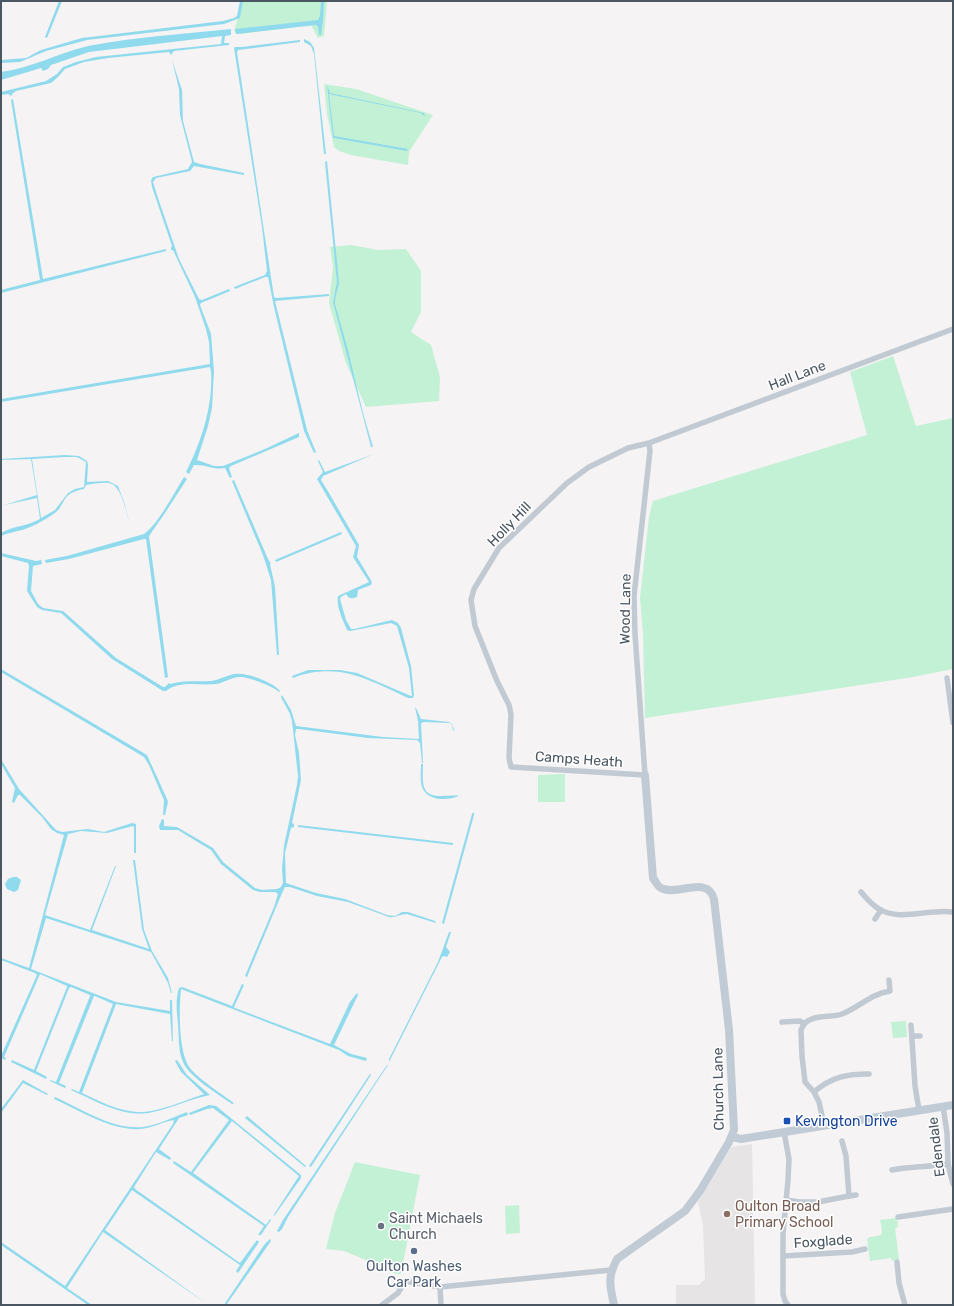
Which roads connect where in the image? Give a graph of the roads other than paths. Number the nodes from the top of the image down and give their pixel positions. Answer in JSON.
{"nodes":[{"id":1,"x":953,"y":329,"type":"edge"},
{"id":2,"x":649,"y":443,"type":"junction"},
{"id":3,"x":947,"y":678,"type":"dead end"},
{"id":4,"x":953,"y":723,"type":"edge"},
{"id":5,"x":511,"y":767,"type":"joint"},
{"id":6,"x":645,"y":775,"type":"junction"},
{"id":7,"x":861,"y":892,"type":"dead end"},
{"id":8,"x":881,"y":910,"type":"junction"},
{"id":9,"x":953,"y":912,"type":"edge"},
{"id":10,"x":875,"y":919,"type":"dead end"},
{"id":11,"x":889,"y":980,"type":"dead end"},
{"id":12,"x":782,"y":1022,"type":"dead end"},
{"id":13,"x":804,"y":1024,"type":"junction"},
{"id":14,"x":911,"y":1025,"type":"dead end"},
{"id":15,"x":912,"y":1036,"type":"junction"},
{"id":16,"x":920,"y":1036,"type":"dead end"},
{"id":17,"x":869,"y":1074,"type":"dead end"},
{"id":18,"x":814,"y":1092,"type":"junction"},
{"id":19,"x":953,"y":1104,"type":"edge"},
{"id":20,"x":943,"y":1106,"type":"junction"},
{"id":21,"x":919,"y":1110,"type":"junction"},
{"id":22,"x":824,"y":1126,"type":"junction"},
{"id":23,"x":784,"y":1132,"type":"junction"},
{"id":24,"x":732,"y":1137,"type":"junction"},
{"id":25,"x":842,"y":1141,"type":"dead end"},
{"id":26,"x":948,"y":1164,"type":"junction"},
{"id":27,"x":892,"y":1170,"type":"dead end"},
{"id":28,"x":953,"y":1184,"type":"edge"},
{"id":29,"x":856,"y":1195,"type":"dead end"},
{"id":30,"x":848,"y":1196,"type":"junction"},
{"id":31,"x":786,"y":1200,"type":"junction"},
{"id":32,"x":953,"y":1209,"type":"edge"},
{"id":33,"x":898,"y":1218,"type":"dead end"},
{"id":34,"x":865,"y":1249,"type":"dead end"},
{"id":35,"x":783,"y":1256,"type":"junction"},
{"id":36,"x":897,"y":1262,"type":"dead end"},
{"id":37,"x":611,"y":1270,"type":"junction"},
{"id":38,"x":440,"y":1287,"type":"junction"},
{"id":39,"x":382,"y":1305,"type":"edge"},
{"id":40,"x":441,"y":1305,"type":"edge"},
{"id":41,"x":614,"y":1305,"type":"edge"},
{"id":42,"x":788,"y":1305,"type":"edge"},
{"id":43,"x":905,"y":1305,"type":"edge"}],
"edges":[{"from":1,"to":2,"type":"street","name":"Hall Lane"},
{"from":2,"to":5,"type":"street","name":"Holly Hill"},
{"from":2,"to":6,"type":"street","name":"Wood Lane"},
{"from":3,"to":4,"type":"street"},
{"from":5,"to":6,"type":"street","name":"Camps Heath"},
{"from":6,"to":24,"type":"street","name":"Church Lane"},
{"from":7,"to":8,"type":"street"},
{"from":8,"to":9,"type":"street"},
{"from":8,"to":10,"type":"street"},
{"from":11,"to":13,"type":"street"},
{"from":12,"to":13,"type":"street"},
{"from":13,"to":18,"type":"street"},
{"from":14,"to":15,"type":"street"},
{"from":15,"to":16,"type":"street"},
{"from":15,"to":21,"type":"street"},
{"from":17,"to":18,"type":"street"},
{"from":18,"to":22,"type":"street"},
{"from":19,"to":20,"type":"street"},
{"from":20,"to":21,"type":"street"},
{"from":20,"to":26,"type":"street","name":"Edendale"},
{"from":21,"to":22,"type":"street"},
{"from":22,"to":23,"type":"street"},
{"from":23,"to":24,"type":"street"},
{"from":23,"to":31,"type":"street"},
{"from":24,"to":37,"type":"street","name":"Church Lane"},
{"from":25,"to":30,"type":"street"},
{"from":26,"to":27,"type":"street"},
{"from":26,"to":28,"type":"street","name":"Edendale"},
{"from":29,"to":30,"type":"street"},
{"from":30,"to":31,"type":"street"},
{"from":31,"to":35,"type":"street"},
{"from":32,"to":33,"type":"street"},
{"from":34,"to":35,"type":"street","name":"Foxglade"},
{"from":35,"to":42,"type":"street"},
{"from":36,"to":43,"type":"street"},
{"from":37,"to":38,"type":"street"},
{"from":37,"to":41,"type":"street"},
{"from":38,"to":39,"type":"street"},
{"from":38,"to":40,"type":"street"}]}
